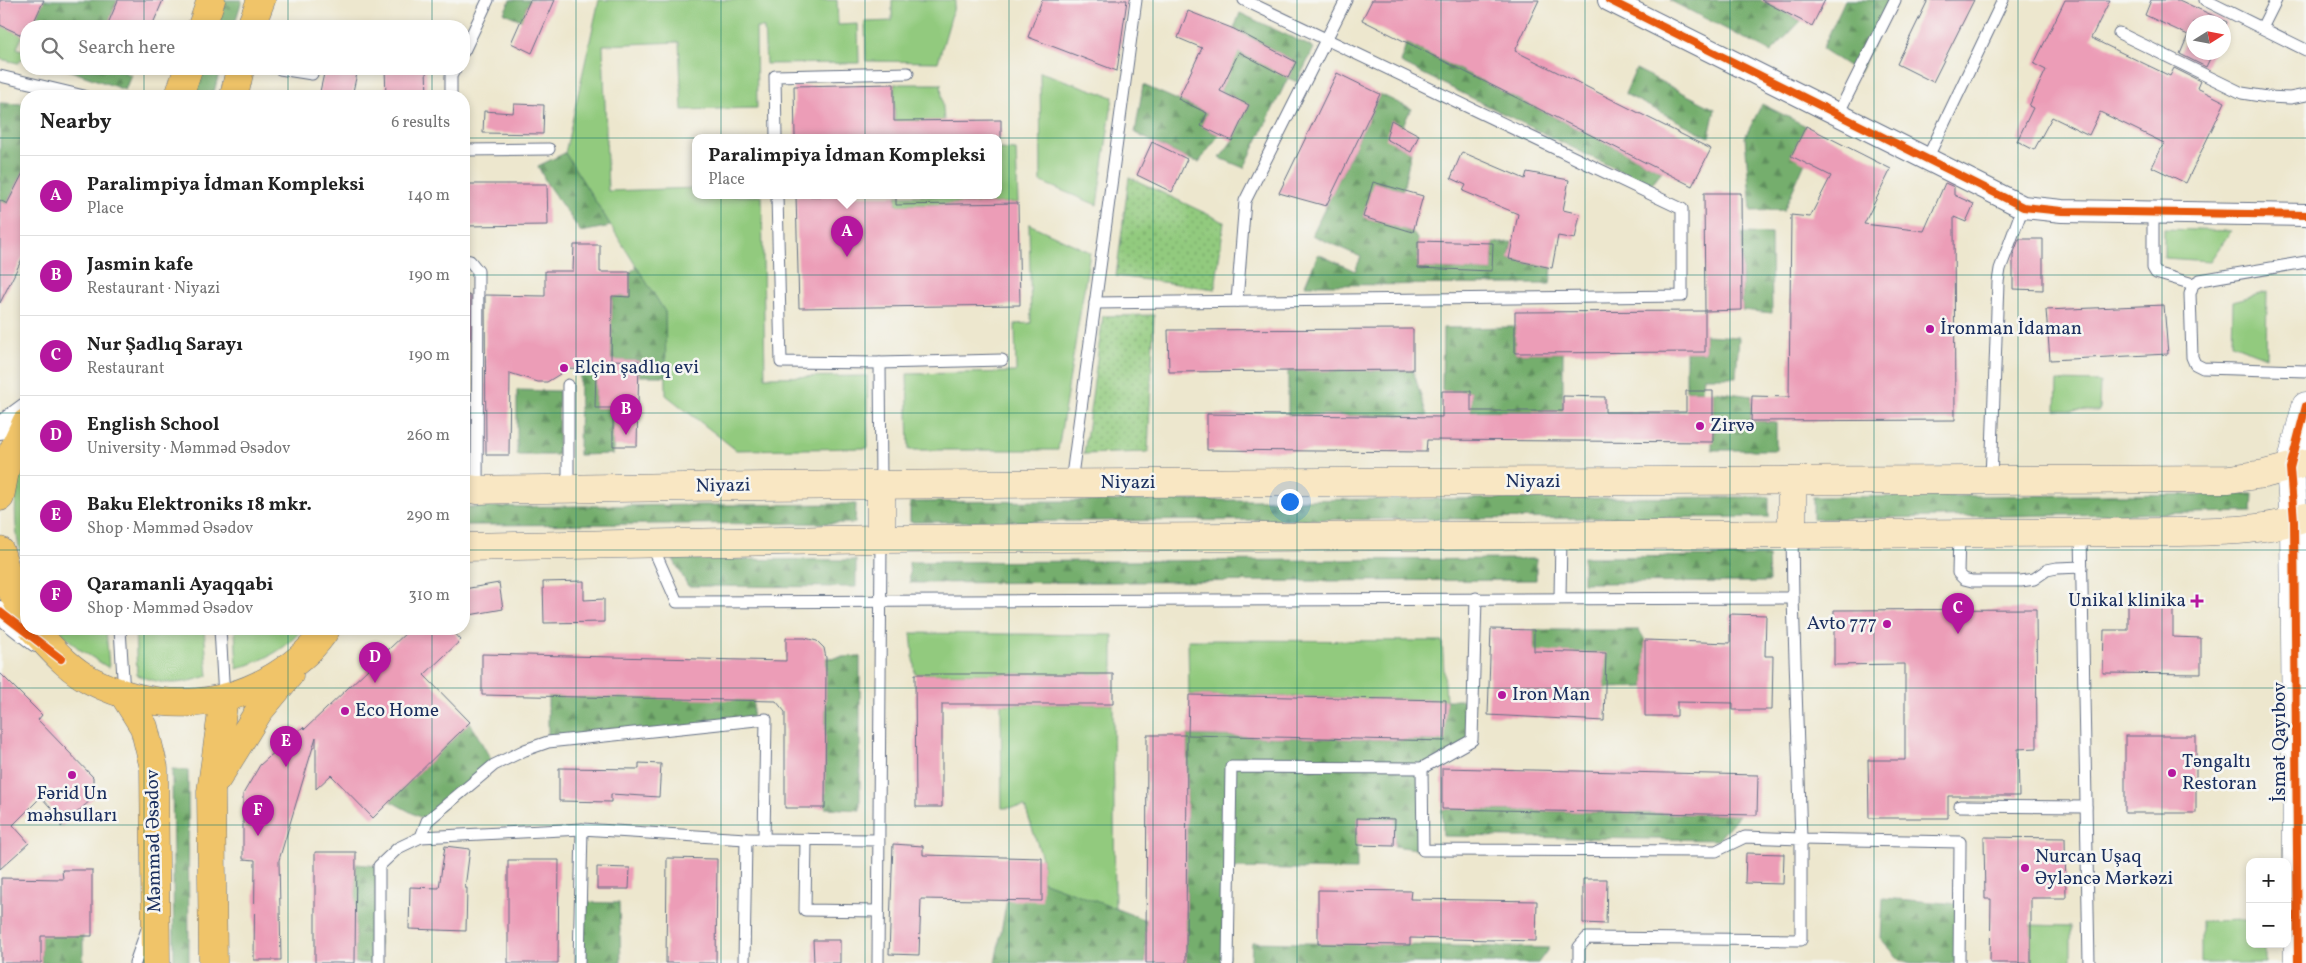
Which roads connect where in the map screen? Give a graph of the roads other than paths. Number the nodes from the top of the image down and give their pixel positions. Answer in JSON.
{"nodes":[{"id":1,"x":211,"y":0,"type":"edge"},
{"id":2,"x":261,"y":0,"type":"edge"},
{"id":3,"x":488,"y":0,"type":"edge"},
{"id":4,"x":1136,"y":0,"type":"edge"},
{"id":5,"x":1244,"y":0,"type":"edge"},
{"id":6,"x":1346,"y":0,"type":"edge"},
{"id":7,"x":1608,"y":0,"type":"edge"},
{"id":8,"x":1895,"y":0,"type":"edge"},
{"id":9,"x":2003,"y":0,"type":"edge"},
{"id":10,"x":2204,"y":0,"type":"edge"},
{"id":11,"x":2276,"y":0,"type":"edge"},
{"id":12,"x":204,"y":20,"type":"edge"},
{"id":13,"x":253,"y":20,"type":"edge"},
{"id":14,"x":2262,"y":28,"type":"junction"},
{"id":15,"x":2118,"y":33,"type":"dead end"},
{"id":16,"x":470,"y":38,"type":"edge"},
{"id":17,"x":1327,"y":38,"type":"junction"},
{"id":18,"x":2306,"y":50,"type":"edge"},
{"id":19,"x":908,"y":73,"type":"dead end"},
{"id":20,"x":186,"y":75,"type":"edge"},
{"id":21,"x":239,"y":75,"type":"edge"},
{"id":22,"x":452,"y":75,"type":"edge"},
{"id":23,"x":0,"y":76,"type":"edge"},
{"id":24,"x":59,"y":90,"type":"edge"},
{"id":25,"x":181,"y":90,"type":"edge"},
{"id":26,"x":235,"y":90,"type":"edge"},
{"id":27,"x":451,"y":90,"type":"edge"},
{"id":28,"x":2306,"y":95,"type":"edge"},
{"id":29,"x":1838,"y":114,"type":"junction"},
{"id":30,"x":776,"y":134,"type":"edge"},
{"id":31,"x":550,"y":149,"type":"dead end"},
{"id":32,"x":470,"y":150,"type":"edge"},
{"id":33,"x":1927,"y":159,"type":"junction"},
{"id":34,"x":777,"y":199,"type":"edge"},
{"id":35,"x":2023,"y":207,"type":"junction"},
{"id":36,"x":2153,"y":214,"type":"junction"},
{"id":37,"x":2306,"y":215,"type":"edge"},
{"id":38,"x":470,"y":261,"type":"edge"},
{"id":39,"x":2306,"y":262,"type":"edge"},
{"id":40,"x":2193,"y":284,"type":"junction"},
{"id":41,"x":1237,"y":301,"type":"junction"},
{"id":42,"x":1095,"y":302,"type":"junction"},
{"id":43,"x":1002,"y":360,"type":"dead end"},
{"id":44,"x":880,"y":363,"type":"junction"},
{"id":45,"x":2306,"y":371,"type":"edge"},
{"id":46,"x":568,"y":385,"type":"dead end"},
{"id":47,"x":2306,"y":406,"type":"edge"},
{"id":48,"x":20,"y":413,"type":"edge"},
{"id":49,"x":0,"y":428,"type":"edge"},
{"id":50,"x":20,"y":435,"type":"edge"},
{"id":51,"x":2298,"y":465,"type":"edge"},
{"id":52,"x":1991,"y":480,"type":"junction"},
{"id":53,"x":1792,"y":482,"type":"junction"},
{"id":54,"x":1071,"y":483,"type":"junction"},
{"id":55,"x":881,"y":484,"type":"junction"},
{"id":56,"x":568,"y":488,"type":"junction"},
{"id":57,"x":470,"y":489,"type":"edge"},
{"id":58,"x":0,"y":497,"type":"edge"},
{"id":59,"x":2300,"y":519,"type":"edge"},
{"id":60,"x":1792,"y":534,"type":"junction"},
{"id":61,"x":1959,"y":534,"type":"junction"},
{"id":62,"x":2081,"y":534,"type":"junction"},
{"id":63,"x":1561,"y":536,"type":"junction"},
{"id":64,"x":881,"y":539,"type":"junction"},
{"id":65,"x":651,"y":544,"type":"junction"},
{"id":66,"x":470,"y":547,"type":"edge"},
{"id":67,"x":0,"y":551,"type":"edge"},
{"id":68,"x":2082,"y":567,"type":"junction"},
{"id":69,"x":1476,"y":598,"type":"junction"},
{"id":70,"x":1560,"y":598,"type":"junction"},
{"id":71,"x":1793,"y":598,"type":"junction"},
{"id":72,"x":882,"y":602,"type":"junction"},
{"id":73,"x":20,"y":606,"type":"edge"},
{"id":74,"x":0,"y":612,"type":"edge"},
{"id":75,"x":20,"y":627,"type":"edge"},
{"id":76,"x":30,"y":635,"type":"edge"},
{"id":77,"x":39,"y":635,"type":"edge"},
{"id":78,"x":120,"y":635,"type":"edge"},
{"id":79,"x":220,"y":635,"type":"edge"},
{"id":80,"x":323,"y":635,"type":"edge"},
{"id":81,"x":323,"y":635,"type":"edge"},
{"id":82,"x":61,"y":659,"type":"junction"},
{"id":83,"x":124,"y":695,"type":"junction"},
{"id":84,"x":224,"y":698,"type":"junction"},
{"id":85,"x":1422,"y":768,"type":"junction"},
{"id":86,"x":211,"y":792,"type":"junction"},
{"id":87,"x":1960,"y":806,"type":"dead end"},
{"id":88,"x":2086,"y":807,"type":"junction"},
{"id":89,"x":582,"y":829,"type":"junction"},
{"id":90,"x":421,"y":837,"type":"junction"},
{"id":91,"x":746,"y":839,"type":"junction"},
{"id":92,"x":764,"y":839,"type":"junction"},
{"id":93,"x":806,"y":839,"type":"junction"},
{"id":94,"x":1802,"y":839,"type":"junction"},
{"id":95,"x":878,"y":840,"type":"junction"},
{"id":96,"x":155,"y":903,"type":"junction"},
{"id":97,"x":878,"y":911,"type":"junction"},
{"id":98,"x":135,"y":963,"type":"edge"},
{"id":99,"x":156,"y":963,"type":"edge"},
{"id":100,"x":213,"y":963,"type":"edge"},
{"id":101,"x":379,"y":963,"type":"edge"},
{"id":102,"x":579,"y":963,"type":"edge"},
{"id":103,"x":744,"y":963,"type":"edge"},
{"id":104,"x":878,"y":963,"type":"edge"},
{"id":105,"x":1228,"y":963,"type":"edge"},
{"id":106,"x":1579,"y":963,"type":"edge"},
{"id":107,"x":1959,"y":963,"type":"edge"},
{"id":108,"x":2089,"y":963,"type":"edge"},
{"id":109,"x":2298,"y":963,"type":"edge"}],
"edges":[{"from":1,"to":12,"type":"main road"},
{"from":2,"to":13,"type":"main road"},
{"from":3,"to":16,"type":"lane"},
{"from":4,"to":42,"type":"lane"},
{"from":5,"to":17,"type":"lane"},
{"from":6,"to":17,"type":"lane"},
{"from":7,"to":29,"type":"street"},
{"from":8,"to":29,"type":"lane"},
{"from":9,"to":33,"type":"lane"},
{"from":10,"to":14,"type":"lane"},
{"from":11,"to":14,"type":"lane"},
{"from":14,"to":18,"type":"lane"},
{"from":15,"to":28,"type":"lane"},
{"from":17,"to":41,"type":"lane"},
{"from":17,"to":41,"type":"lane"},
{"from":19,"to":30,"type":"lane"},
{"from":20,"to":25,"type":"main road"},
{"from":21,"to":26,"type":"main road"},
{"from":22,"to":27,"type":"lane"},
{"from":23,"to":24,"type":"lane"},
{"from":29,"to":33,"type":"street"},
{"from":31,"to":32,"type":"lane"},
{"from":33,"to":35,"type":"street"},
{"from":34,"to":44,"type":"lane"},
{"from":35,"to":36,"type":"street"},
{"from":35,"to":52,"type":"lane"},
{"from":36,"to":37,"type":"street"},
{"from":36,"to":40,"type":"lane"},
{"from":38,"to":57,"type":"lane"},
{"from":39,"to":40,"type":"lane"},
{"from":40,"to":45,"type":"lane"},
{"from":41,"to":42,"type":"lane"},
{"from":42,"to":54,"type":"lane"},
{"from":43,"to":44,"type":"lane"},
{"from":44,"to":55,"type":"lane"},
{"from":46,"to":56,"type":"lane"},
{"from":47,"to":51,"type":"street","name":"İsmət Qayıbov"},
{"from":48,"to":49,"type":"street"},
{"from":50,"to":58,"type":"main road"},
{"from":51,"to":52,"type":"main road","name":"Niyazi"},
{"from":51,"to":59,"type":"street","name":"İsmət Qayıbov"},
{"from":52,"to":53,"type":"main road","name":"Niyazi"},
{"from":53,"to":54,"type":"main road","name":"Niyazi"},
{"from":53,"to":60,"type":"main road"},
{"from":54,"to":55,"type":"main road","name":"Niyazi"},
{"from":55,"to":56,"type":"main road","name":"Niyazi"},
{"from":55,"to":64,"type":"main road"},
{"from":56,"to":57,"type":"main road","name":"Niyazi"},
{"from":59,"to":62,"type":"main road"},
{"from":59,"to":109,"type":"street","name":"İsmət Qayıbov"},
{"from":60,"to":61,"type":"main road"},
{"from":60,"to":63,"type":"main road"},
{"from":60,"to":71,"type":"lane"},
{"from":61,"to":62,"type":"main road"},
{"from":61,"to":68,"type":"lane"},
{"from":62,"to":68,"type":"lane"},
{"from":63,"to":64,"type":"main road"},
{"from":63,"to":70,"type":"lane"},
{"from":64,"to":65,"type":"main road"},
{"from":64,"to":72,"type":"lane"},
{"from":65,"to":66,"type":"main road"},
{"from":65,"to":72,"type":"lane"},
{"from":67,"to":73,"type":"main road"},
{"from":68,"to":88,"type":"lane"},
{"from":69,"to":70,"type":"lane"},
{"from":69,"to":72,"type":"lane"},
{"from":69,"to":85,"type":"lane"},
{"from":70,"to":71,"type":"lane"},
{"from":71,"to":94,"type":"lane"},
{"from":72,"to":95,"type":"lane"},
{"from":74,"to":75,"type":"street"},
{"from":76,"to":82,"type":"street"},
{"from":77,"to":82,"type":"main road"},
{"from":78,"to":83,"type":"lane"},
{"from":79,"to":84,"type":"lane"},
{"from":80,"to":84,"type":"main road"},
{"from":81,"to":86,"type":"main road"},
{"from":82,"to":83,"type":"main road"},
{"from":83,"to":84,"type":"main road"},
{"from":83,"to":96,"type":"main road","name":"Məmməd Əsədov"},
{"from":84,"to":86,"type":"main road"},
{"from":85,"to":94,"type":"lane"},
{"from":85,"to":105,"type":"lane"},
{"from":86,"to":100,"type":"main road"},
{"from":87,"to":88,"type":"lane"},
{"from":88,"to":108,"type":"lane"},
{"from":89,"to":90,"type":"lane"},
{"from":89,"to":91,"type":"lane"},
{"from":89,"to":102,"type":"lane"},
{"from":90,"to":92,"type":"lane"},
{"from":90,"to":101,"type":"lane"},
{"from":91,"to":92,"type":"lane"},
{"from":91,"to":103,"type":"lane"},
{"from":92,"to":93,"type":"lane"},
{"from":93,"to":95,"type":"lane"},
{"from":93,"to":97,"type":"lane"},
{"from":94,"to":106,"type":"lane"},
{"from":94,"to":107,"type":"lane"},
{"from":95,"to":97,"type":"lane"},
{"from":96,"to":98,"type":"lane"},
{"from":96,"to":99,"type":"main road","name":"Məmməd Əsədov"},
{"from":97,"to":104,"type":"lane"}]}
